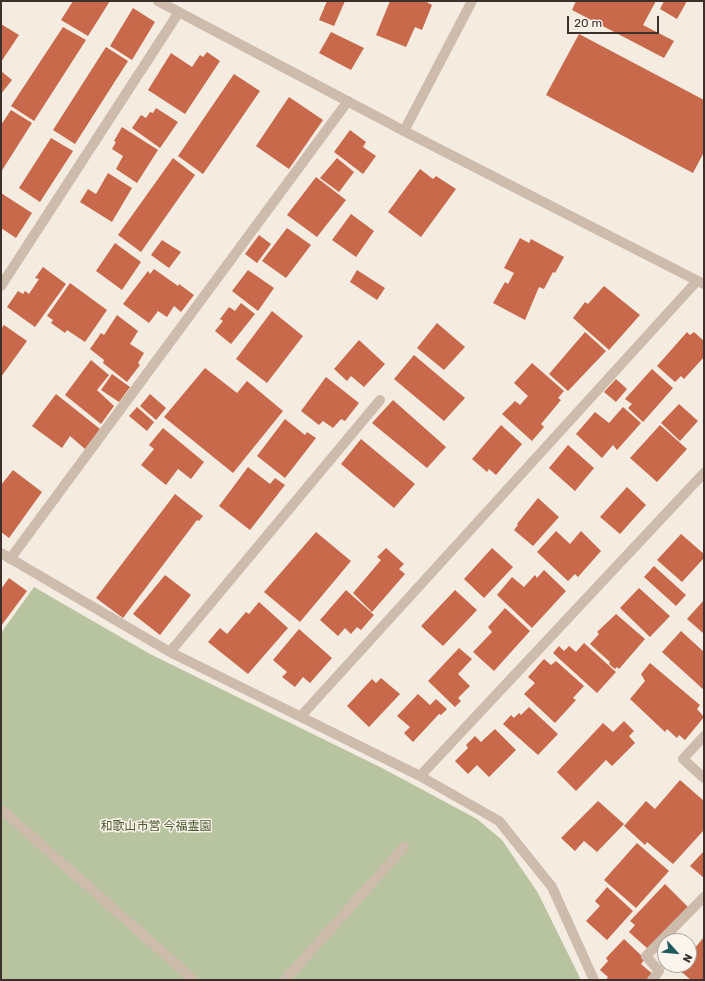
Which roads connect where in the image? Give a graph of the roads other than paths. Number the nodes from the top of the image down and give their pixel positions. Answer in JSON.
{"nodes":[{"id":1,"x":158,"y":1,"type":"edge"},
{"id":2,"x":472,"y":1,"type":"edge"},
{"id":3,"x":179,"y":12,"type":"junction"},
{"id":4,"x":348,"y":101,"type":"junction"},
{"id":5,"x":404,"y":131,"type":"junction"},
{"id":6,"x":701,"y":283,"type":"edge"},
{"id":7,"x":1,"y":286,"type":"edge"},
{"id":8,"x":380,"y":400,"type":"dead end"},
{"id":9,"x":704,"y":474,"type":"edge"},
{"id":10,"x":1,"y":553,"type":"edge"},
{"id":11,"x":10,"y":559,"type":"junction"},
{"id":12,"x":170,"y":652,"type":"junction"},
{"id":13,"x":301,"y":716,"type":"junction"},
{"id":14,"x":704,"y":736,"type":"edge"},
{"id":15,"x":420,"y":776,"type":"junction"},
{"id":16,"x":704,"y":778,"type":"edge"},
{"id":17,"x":3,"y":811,"type":"dead end"},
{"id":18,"x":404,"y":847,"type":"dead end"},
{"id":19,"x":704,"y":896,"type":"edge"},
{"id":20,"x":194,"y":980,"type":"edge"},
{"id":21,"x":285,"y":980,"type":"edge"},
{"id":22,"x":594,"y":980,"type":"edge"},
{"id":23,"x":652,"y":980,"type":"edge"}],
"edges":[{"from":1,"to":3,"type":"street"},
{"from":2,"to":5,"type":"street"},
{"from":3,"to":4,"type":"street"},
{"from":3,"to":7,"type":"street"},
{"from":4,"to":5,"type":"street"},
{"from":4,"to":11,"type":"street"},
{"from":5,"to":6,"type":"street"},
{"from":6,"to":13,"type":"street"},
{"from":8,"to":12,"type":"street"},
{"from":9,"to":15,"type":"street"},
{"from":10,"to":11,"type":"street"},
{"from":11,"to":12,"type":"street"},
{"from":12,"to":13,"type":"street"},
{"from":13,"to":15,"type":"street"},
{"from":14,"to":16,"type":"street"},
{"from":15,"to":22,"type":"street"},
{"from":17,"to":20,"type":"street"},
{"from":18,"to":21,"type":"street"},
{"from":19,"to":23,"type":"street"}]}
